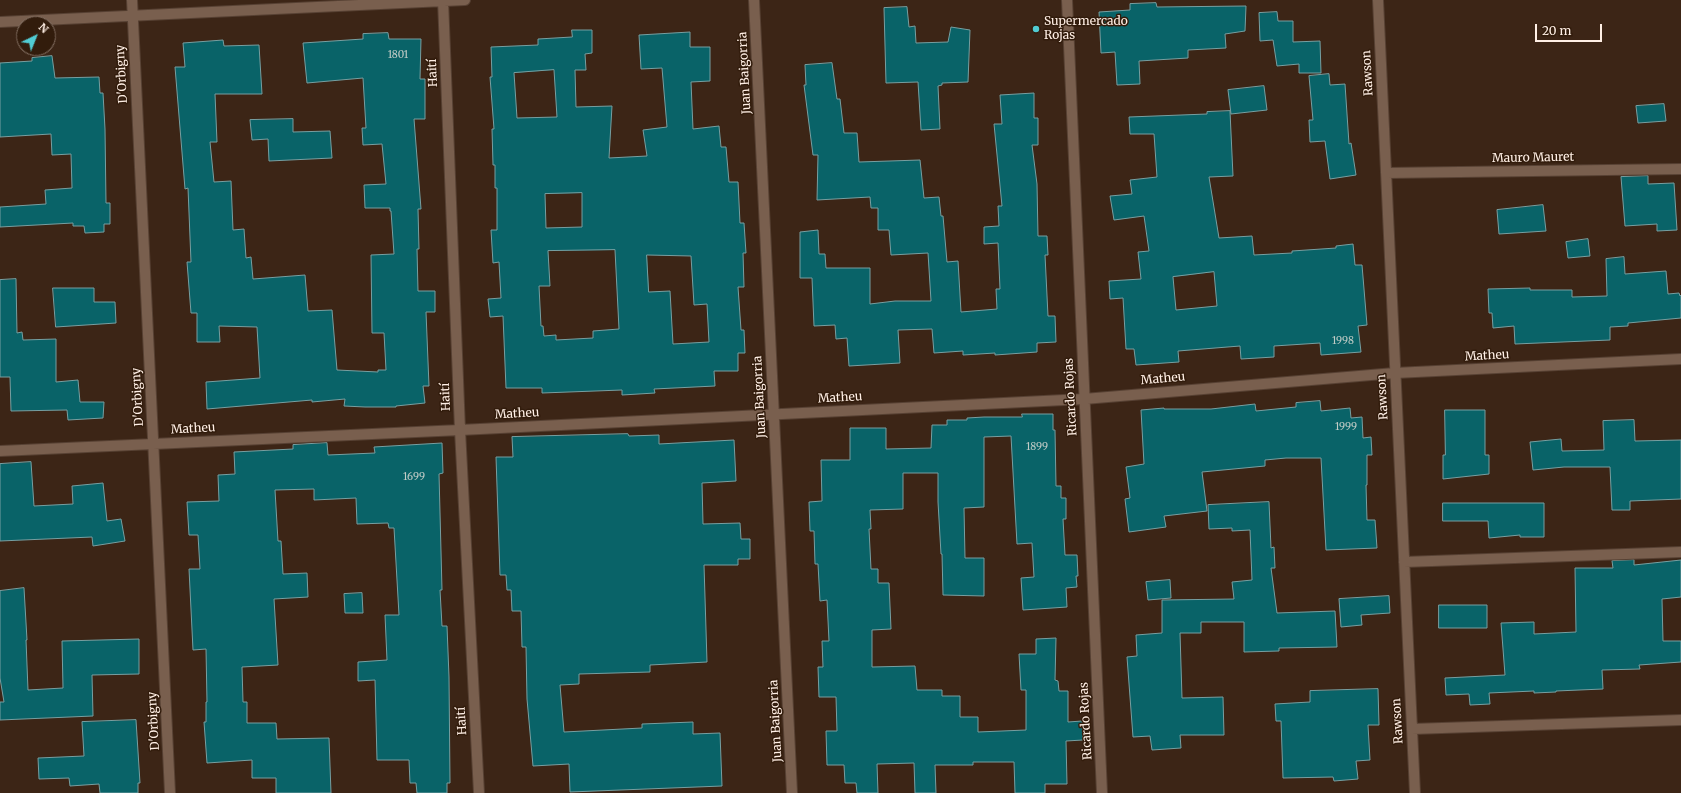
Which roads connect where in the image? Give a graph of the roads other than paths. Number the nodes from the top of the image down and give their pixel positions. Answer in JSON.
{"nodes":[{"id":1,"x":132,"y":0,"type":"edge"},
{"id":2,"x":465,"y":0,"type":"edge"},
{"id":3,"x":754,"y":0,"type":"edge"},
{"id":4,"x":1067,"y":0,"type":"edge"},
{"id":5,"x":1378,"y":0,"type":"edge"},
{"id":6,"x":443,"y":1,"type":"edge"},
{"id":7,"x":133,"y":16,"type":"junction"},
{"id":8,"x":0,"y":22,"type":"edge"},
{"id":9,"x":1681,"y":169,"type":"edge"},
{"id":10,"x":1386,"y":173,"type":"junction"},
{"id":11,"x":1681,"y":359,"type":"edge"},
{"id":12,"x":1395,"y":374,"type":"junction"},
{"id":13,"x":1084,"y":399,"type":"junction"},
{"id":14,"x":774,"y":414,"type":"junction"},
{"id":15,"x":460,"y":430,"type":"junction"},
{"id":16,"x":154,"y":443,"type":"junction"},
{"id":17,"x":0,"y":451,"type":"edge"},
{"id":18,"x":1681,"y":552,"type":"edge"},
{"id":19,"x":1404,"y":562,"type":"junction"},
{"id":20,"x":1681,"y":720,"type":"edge"},
{"id":21,"x":1412,"y":729,"type":"junction"},
{"id":22,"x":170,"y":793,"type":"edge"},
{"id":23,"x":479,"y":793,"type":"edge"},
{"id":24,"x":792,"y":793,"type":"edge"},
{"id":25,"x":1102,"y":793,"type":"edge"},
{"id":26,"x":1415,"y":793,"type":"edge"}],
"edges":[{"from":1,"to":7,"type":"street","name":"D'Orbigny"},
{"from":2,"to":6,"type":"street"},
{"from":3,"to":14,"type":"street","name":"Juan Baigorria"},
{"from":4,"to":13,"type":"street","name":"Ricardo Rojas"},
{"from":5,"to":10,"type":"street","name":"Rawson"},
{"from":6,"to":7,"type":"street"},
{"from":6,"to":15,"type":"street","name":"Haití"},
{"from":7,"to":8,"type":"street"},
{"from":7,"to":16,"type":"street","name":"D'Orbigny"},
{"from":9,"to":10,"type":"street","name":"Mauro Mauret"},
{"from":10,"to":12,"type":"street","name":"Rawson"},
{"from":11,"to":12,"type":"street","name":"Matheu"},
{"from":12,"to":13,"type":"street","name":"Matheu"},
{"from":12,"to":19,"type":"street","name":"Rawson"},
{"from":13,"to":14,"type":"street","name":"Matheu"},
{"from":13,"to":25,"type":"street","name":"Ricardo Rojas"},
{"from":14,"to":15,"type":"street","name":"Matheu"},
{"from":14,"to":24,"type":"street","name":"Juan Baigorria"},
{"from":15,"to":16,"type":"street","name":"Matheu"},
{"from":15,"to":23,"type":"street","name":"Haití"},
{"from":16,"to":17,"type":"street","name":"Matheu"},
{"from":16,"to":22,"type":"street","name":"D'Orbigny"},
{"from":18,"to":19,"type":"street"},
{"from":19,"to":21,"type":"street","name":"Rawson"},
{"from":20,"to":21,"type":"street"},
{"from":21,"to":26,"type":"street","name":"Rawson"}]}
